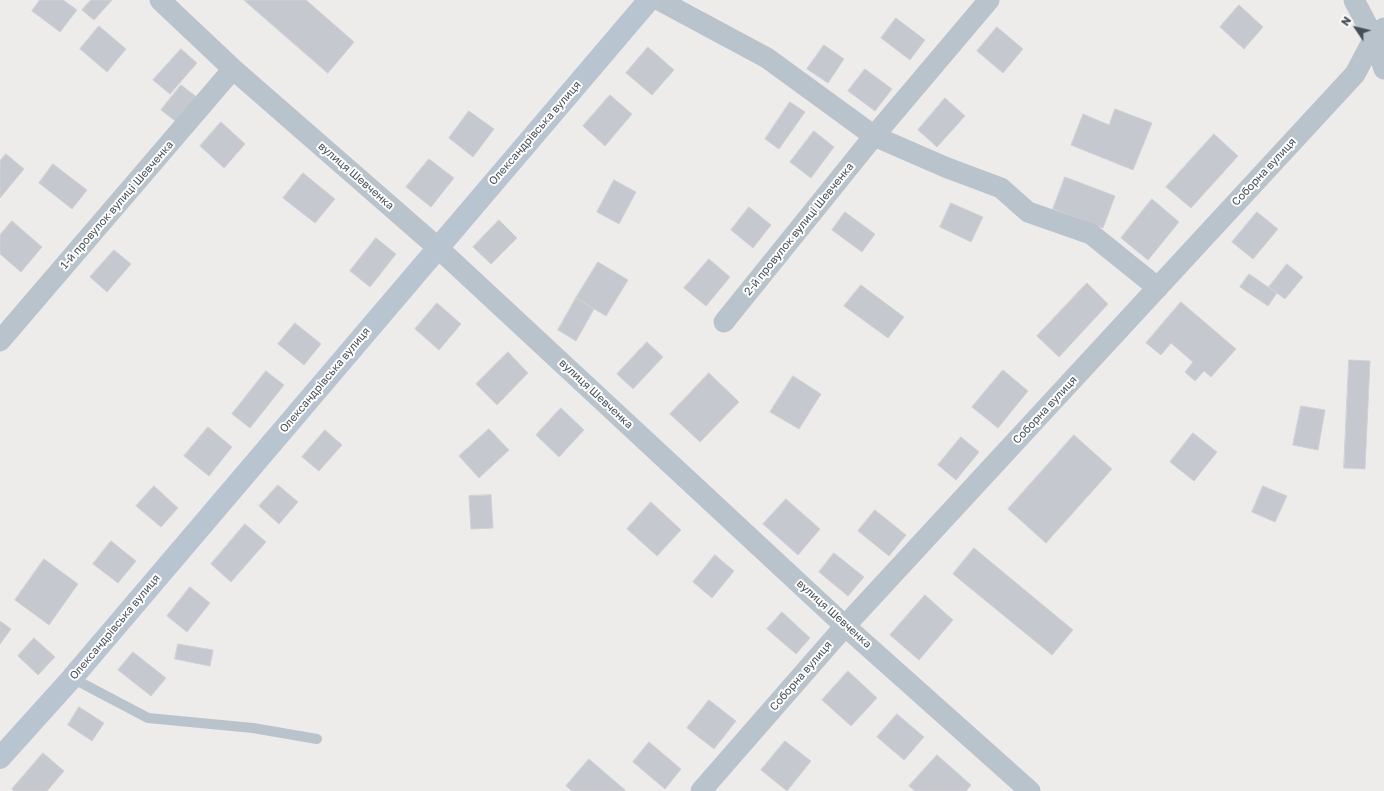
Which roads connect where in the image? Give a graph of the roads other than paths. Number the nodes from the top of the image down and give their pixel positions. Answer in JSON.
{"nodes":[{"id":1,"x":160,"y":0,"type":"edge"},
{"id":2,"x":649,"y":0,"type":"edge"},
{"id":3,"x":659,"y":0,"type":"edge"},
{"id":4,"x":989,"y":0,"type":"edge"},
{"id":5,"x":1354,"y":0,"type":"edge"},
{"id":6,"x":1379,"y":33,"type":"edge"},
{"id":7,"x":233,"y":69,"type":"junction"},
{"id":8,"x":1384,"y":69,"type":"edge"},
{"id":9,"x":874,"y":136,"type":"junction"},
{"id":10,"x":437,"y":247,"type":"junction"},
{"id":11,"x":1158,"y":288,"type":"junction"},
{"id":12,"x":724,"y":322,"type":"dead end"},
{"id":13,"x":0,"y":341,"type":"edge"},
{"id":14,"x":845,"y":626,"type":"junction"},
{"id":15,"x":72,"y":678,"type":"junction"},
{"id":16,"x":317,"y":738,"type":"dead end"},
{"id":17,"x":0,"y":758,"type":"edge"},
{"id":18,"x":701,"y":791,"type":"edge"},
{"id":19,"x":1030,"y":791,"type":"edge"}],
"edges":[{"from":1,"to":7,"type":"street","name":"вулиця Шевченка"},
{"from":2,"to":10,"type":"main road","name":"Олександрівська вулиця"},
{"from":3,"to":9,"type":"street"},
{"from":4,"to":9,"type":"street","name":"2-й провулок вулиці Шевченка"},
{"from":5,"to":6,"type":"street"},
{"from":6,"to":8,"type":"street"},
{"from":6,"to":11,"type":"street","name":"Соборна вулиця"},
{"from":7,"to":10,"type":"street","name":"вулиця Шевченка"},
{"from":7,"to":13,"type":"street","name":"1-й провулок вулиці Шевченка"},
{"from":9,"to":11,"type":"street"},
{"from":9,"to":12,"type":"street","name":"2-й провулок вулиці Шевченка"},
{"from":10,"to":14,"type":"street","name":"вулиця Шевченка"},
{"from":10,"to":15,"type":"main road","name":"Олександрівська вулиця"},
{"from":11,"to":14,"type":"street","name":"Соборна вулиця"},
{"from":14,"to":18,"type":"street","name":"Соборна вулиця"},
{"from":14,"to":19,"type":"street","name":"вулиця Шевченка"},
{"from":15,"to":16,"type":"lane"},
{"from":15,"to":17,"type":"main road","name":"Олександрівська вулиця"}]}
